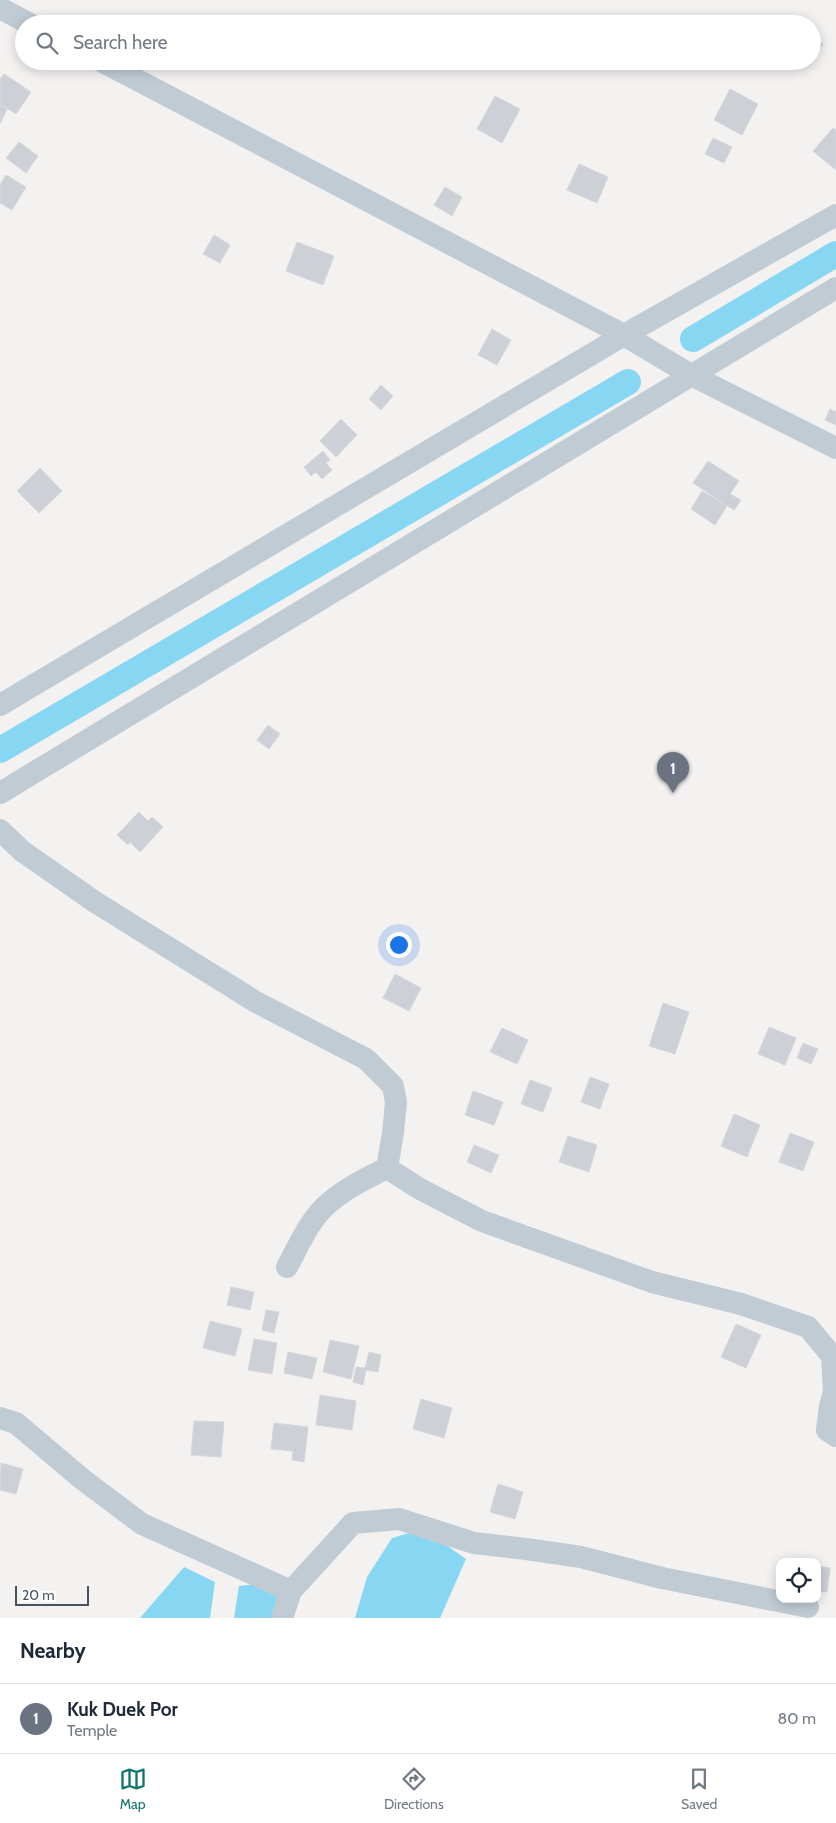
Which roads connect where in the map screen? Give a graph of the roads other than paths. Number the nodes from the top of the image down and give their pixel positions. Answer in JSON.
{"nodes":[{"id":1,"x":0,"y":8,"type":"edge"},
{"id":2,"x":15,"y":16,"type":"edge"},
{"id":3,"x":119,"y":70,"type":"edge"},
{"id":4,"x":836,"y":215,"type":"edge"},
{"id":5,"x":836,"y":288,"type":"edge"},
{"id":6,"x":624,"y":335,"type":"junction"},
{"id":7,"x":691,"y":375,"type":"junction"},
{"id":8,"x":836,"y":448,"type":"edge"},
{"id":9,"x":0,"y":705,"type":"edge"},
{"id":10,"x":0,"y":793,"type":"edge"},
{"id":11,"x":0,"y":830,"type":"edge"},
{"id":12,"x":387,"y":1168,"type":"junction"},
{"id":13,"x":287,"y":1267,"type":"dead end"},
{"id":14,"x":0,"y":1418,"type":"edge"},
{"id":15,"x":836,"y":1436,"type":"edge"},
{"id":16,"x":291,"y":1591,"type":"junction"},
{"id":17,"x":808,"y":1607,"type":"dead end"},
{"id":18,"x":282,"y":1618,"type":"edge"}],
"edges":[{"from":1,"to":2,"type":"street"},
{"from":3,"to":6,"type":"street"},
{"from":4,"to":6,"type":"street"},
{"from":5,"to":7,"type":"street"},
{"from":6,"to":7,"type":"street"},
{"from":6,"to":9,"type":"street"},
{"from":7,"to":8,"type":"street"},
{"from":7,"to":10,"type":"street"},
{"from":11,"to":12,"type":"street"},
{"from":12,"to":13,"type":"street"},
{"from":12,"to":15,"type":"street"},
{"from":14,"to":16,"type":"street"},
{"from":16,"to":17,"type":"street"},
{"from":16,"to":18,"type":"street"}]}
